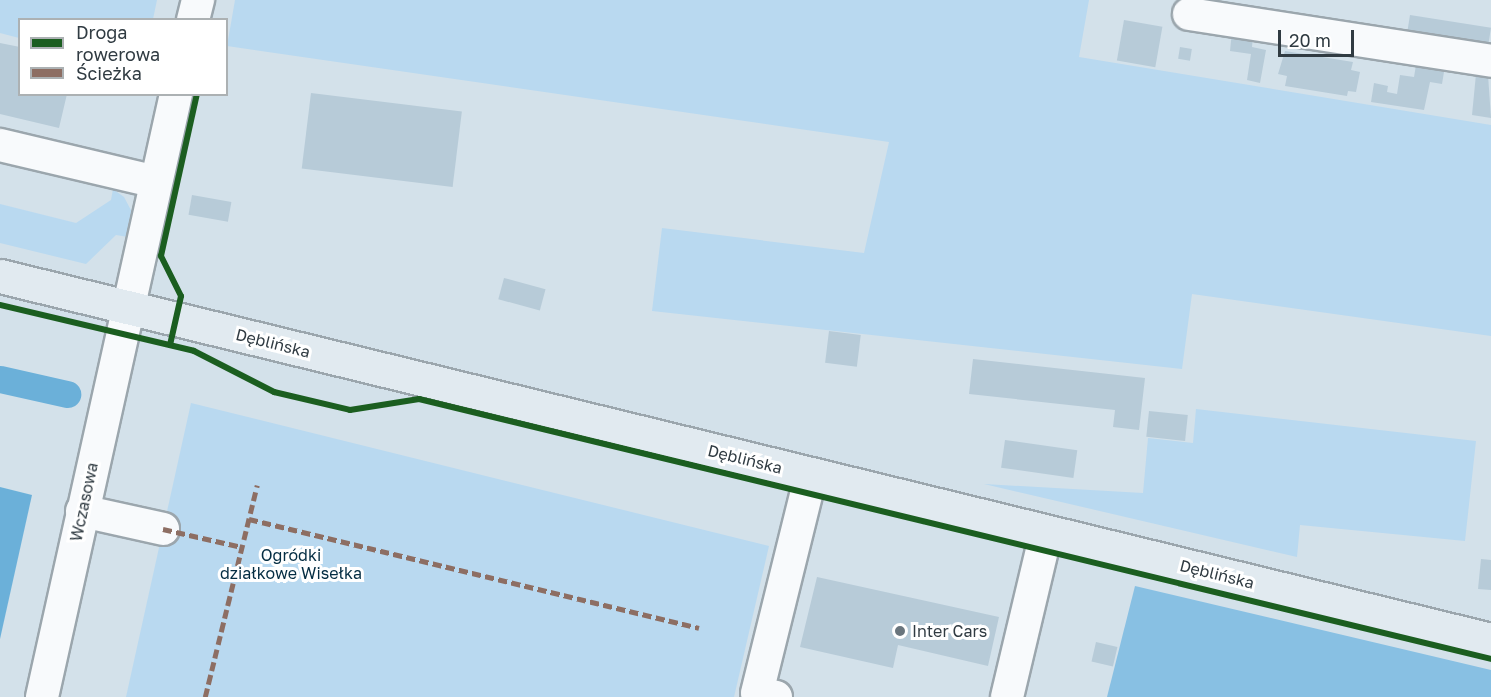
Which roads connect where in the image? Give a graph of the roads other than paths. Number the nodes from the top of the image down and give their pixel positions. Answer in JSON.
{"nodes":[{"id":1,"x":198,"y":0,"type":"edge"},
{"id":2,"x":1189,"y":14,"type":"dead end"},
{"id":3,"x":194,"y":18,"type":"edge"},
{"id":4,"x":1491,"y":61,"type":"edge"},
{"id":5,"x":176,"y":96,"type":"edge"},
{"id":6,"x":0,"y":145,"type":"edge"},
{"id":7,"x":156,"y":182,"type":"junction"},
{"id":8,"x":0,"y":276,"type":"edge"},
{"id":9,"x":127,"y":308,"type":"junction"},
{"id":10,"x":811,"y":475,"type":"junction"},
{"id":11,"x":82,"y":511,"type":"junction"},
{"id":12,"x":163,"y":529,"type":"dead end"},
{"id":13,"x":1046,"y":533,"type":"junction"},
{"id":14,"x":1491,"y":640,"type":"edge"},
{"id":15,"x":42,"y":697,"type":"edge"},
{"id":16,"x":776,"y":697,"type":"edge"},
{"id":17,"x":1007,"y":697,"type":"edge"}],
"edges":[{"from":1,"to":3,"type":"street"},
{"from":2,"to":4,"type":"street"},
{"from":5,"to":7,"type":"street","name":"Wczasowa"},
{"from":6,"to":7,"type":"street"},
{"from":7,"to":9,"type":"street","name":"Wczasowa"},
{"from":8,"to":9,"type":"main road","name":"Dęblińska"},
{"from":9,"to":10,"type":"main road","name":"Dęblińska"},
{"from":9,"to":11,"type":"street","name":"Wczasowa"},
{"from":10,"to":13,"type":"main road","name":"Dęblińska"},
{"from":10,"to":16,"type":"street"},
{"from":11,"to":12,"type":"street"},
{"from":11,"to":15,"type":"street","name":"Wczasowa"},
{"from":13,"to":14,"type":"main road","name":"Dęblińska"},
{"from":13,"to":17,"type":"street"}]}
